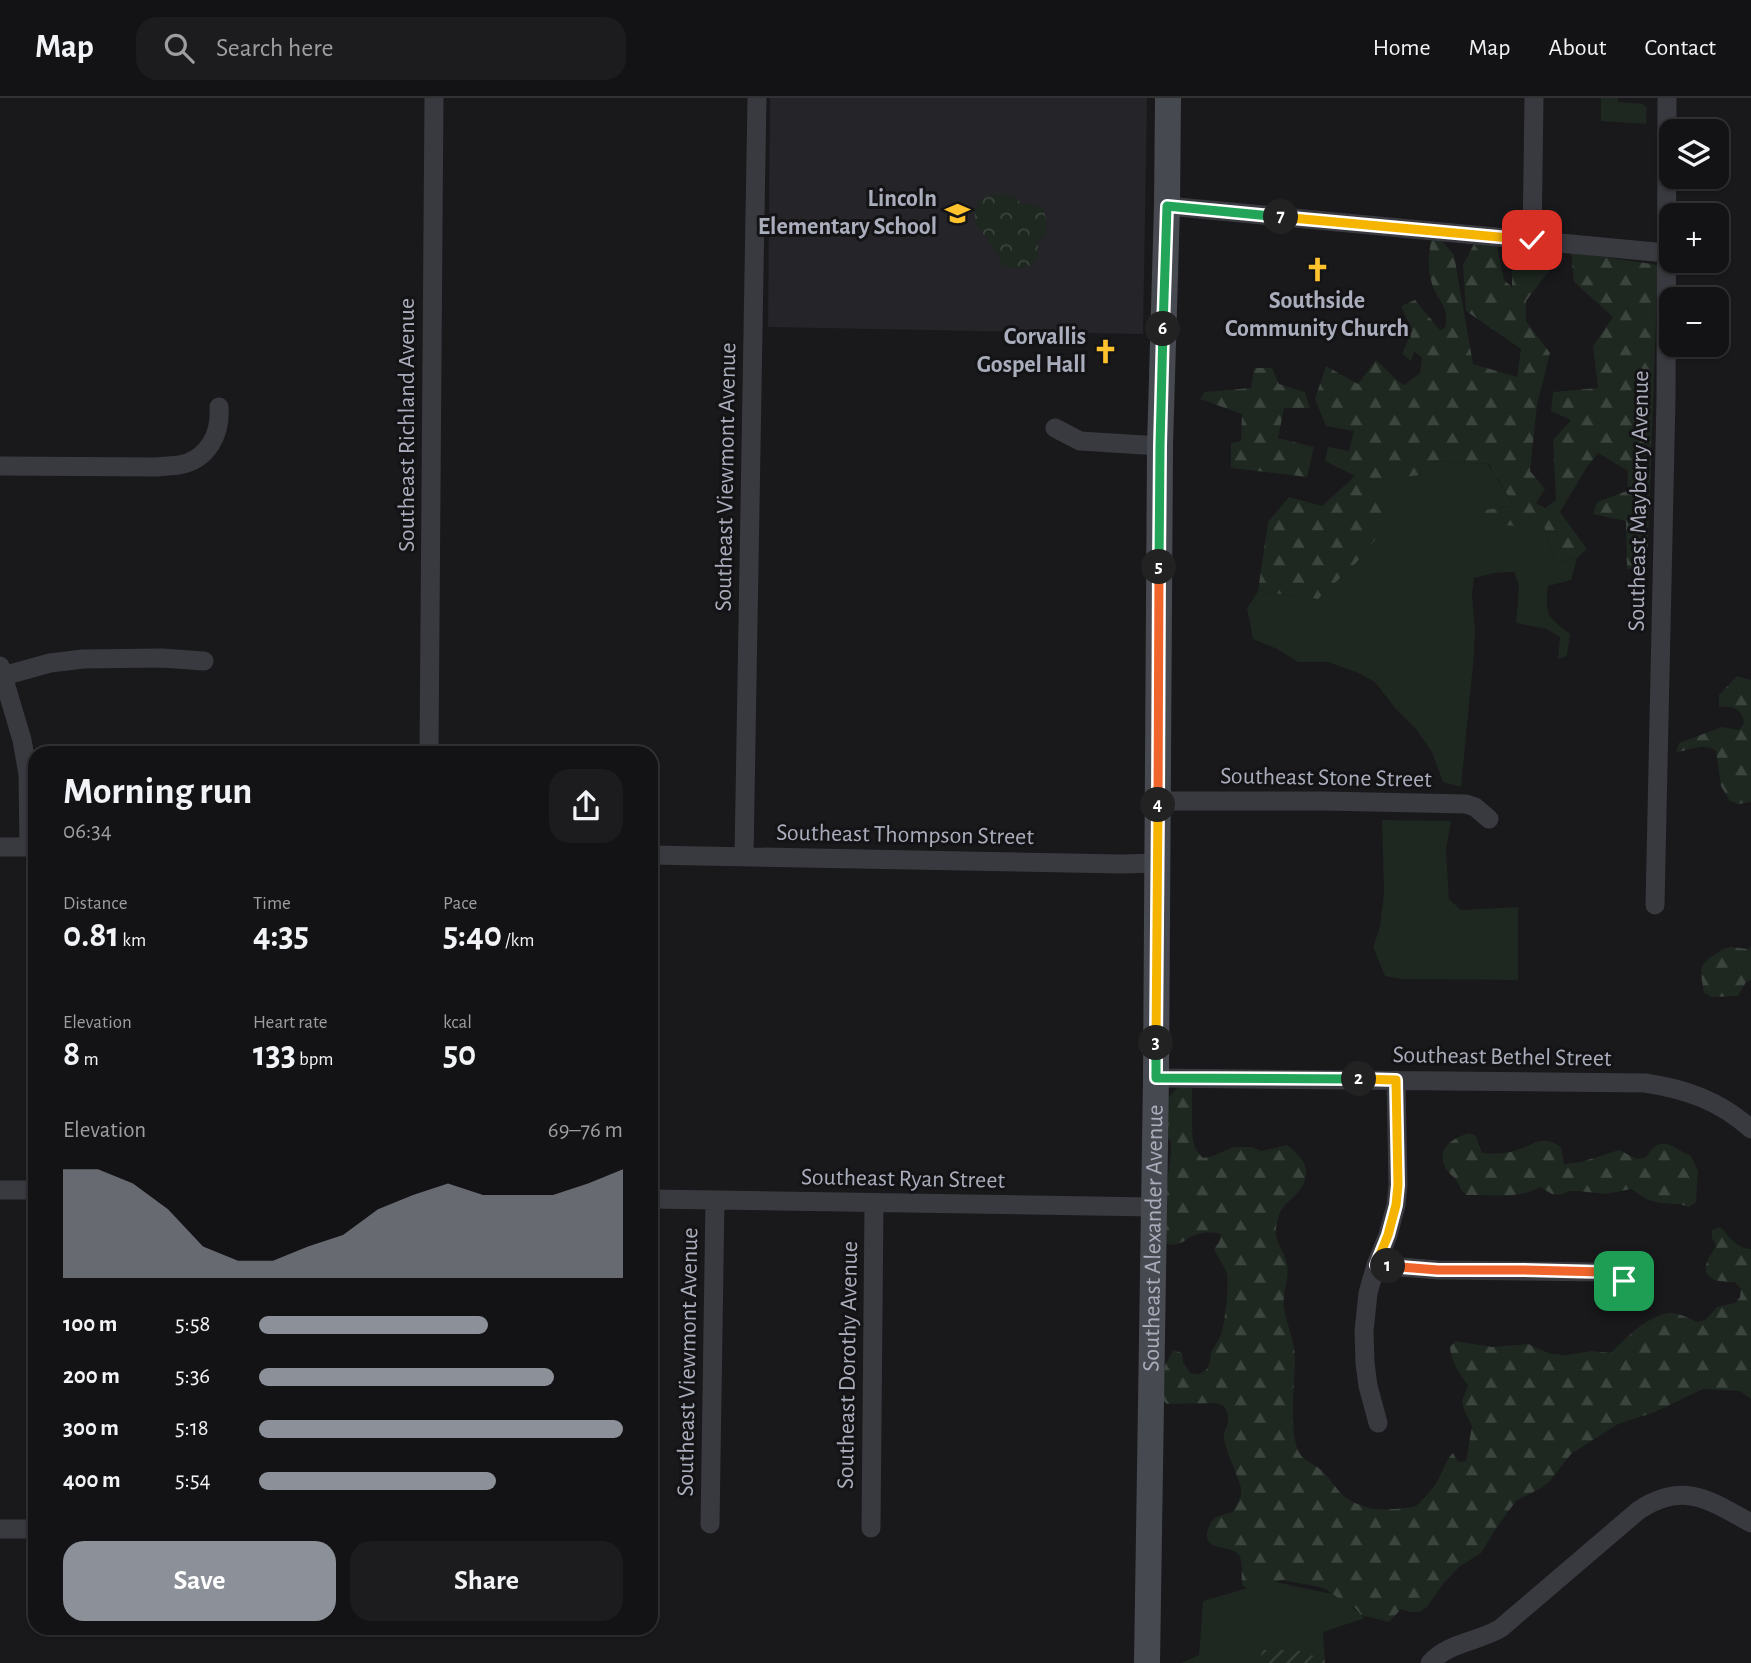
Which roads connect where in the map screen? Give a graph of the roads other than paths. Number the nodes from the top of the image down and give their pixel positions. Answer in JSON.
{"nodes":[{"id":1,"x":434,"y":98,"type":"edge"},
{"id":2,"x":757,"y":98,"type":"edge"},
{"id":3,"x":1168,"y":98,"type":"edge"},
{"id":4,"x":1534,"y":98,"type":"edge"},
{"id":5,"x":1667,"y":98,"type":"edge"},
{"id":6,"x":1666,"y":203,"type":"edge"},
{"id":7,"x":1167,"y":206,"type":"junction"},
{"id":8,"x":1532,"y":240,"type":"junction"},
{"id":9,"x":1659,"y":252,"type":"edge"},
{"id":10,"x":1666,"y":273,"type":"edge"},
{"id":11,"x":219,"y":407,"type":"dead end"},
{"id":12,"x":1055,"y":428,"type":"dead end"},
{"id":13,"x":1160,"y":446,"type":"junction"},
{"id":14,"x":0,"y":466,"type":"edge"},
{"id":15,"x":204,"y":661,"type":"dead end"},
{"id":16,"x":1,"y":671,"type":"edge"},
{"id":17,"x":429,"y":746,"type":"edge"},
{"id":18,"x":28,"y":774,"type":"edge"},
{"id":19,"x":1158,"y":801,"type":"junction"},
{"id":20,"x":1489,"y":819,"type":"dead end"},
{"id":21,"x":0,"y":847,"type":"edge"},
{"id":22,"x":28,"y":847,"type":"edge"},
{"id":23,"x":658,"y":855,"type":"edge"},
{"id":24,"x":744,"y":856,"type":"junction"},
{"id":25,"x":1158,"y":863,"type":"junction"},
{"id":26,"x":1655,"y":905,"type":"dead end"},
{"id":27,"x":1156,"y":1078,"type":"junction"},
{"id":28,"x":1396,"y":1080,"type":"junction"},
{"id":29,"x":1751,"y":1129,"type":"edge"},
{"id":30,"x":0,"y":1190,"type":"edge"},
{"id":31,"x":28,"y":1190,"type":"edge"},
{"id":32,"x":658,"y":1199,"type":"edge"},
{"id":33,"x":715,"y":1200,"type":"junction"},
{"id":34,"x":874,"y":1203,"type":"junction"},
{"id":35,"x":1154,"y":1207,"type":"junction"},
{"id":36,"x":1376,"y":1265,"type":"junction"},
{"id":37,"x":1634,"y":1288,"type":"dead end"},
{"id":38,"x":1378,"y":1423,"type":"dead end"},
{"id":39,"x":1751,"y":1523,"type":"edge"},
{"id":40,"x":710,"y":1524,"type":"dead end"},
{"id":41,"x":28,"y":1526,"type":"edge"},
{"id":42,"x":871,"y":1528,"type":"dead end"},
{"id":43,"x":0,"y":1529,"type":"edge"},
{"id":44,"x":1147,"y":1663,"type":"edge"},
{"id":45,"x":1430,"y":1663,"type":"edge"}],
"edges":[{"from":1,"to":17,"type":"street","name":"Southeast Richland Avenue"},
{"from":2,"to":24,"type":"street","name":"Southeast Viewmont Avenue"},
{"from":3,"to":7,"type":"street","name":"Southeast Alexander Avenue"},
{"from":4,"to":8,"type":"street"},
{"from":5,"to":6,"type":"street","name":"Southeast Mayberry Avenue"},
{"from":7,"to":8,"type":"street"},
{"from":7,"to":13,"type":"street","name":"Southeast Alexander Avenue"},
{"from":8,"to":9,"type":"street"},
{"from":10,"to":26,"type":"street","name":"Southeast Mayberry Avenue"},
{"from":11,"to":14,"type":"street"},
{"from":12,"to":13,"type":"street"},
{"from":13,"to":19,"type":"street","name":"Southeast Alexander Avenue"},
{"from":15,"to":16,"type":"street"},
{"from":16,"to":18,"type":"street"},
{"from":19,"to":20,"type":"street","name":"Southeast Stone Street"},
{"from":19,"to":25,"type":"street","name":"Southeast Alexander Avenue"},
{"from":21,"to":22,"type":"street"},
{"from":23,"to":24,"type":"street","name":"Southeast Thompson Street"},
{"from":24,"to":25,"type":"street","name":"Southeast Thompson Street"},
{"from":25,"to":27,"type":"street","name":"Southeast Alexander Avenue"},
{"from":27,"to":28,"type":"street","name":"Southeast Bethel Street"},
{"from":27,"to":35,"type":"street","name":"Southeast Alexander Avenue"},
{"from":28,"to":29,"type":"street","name":"Southeast Bethel Street"},
{"from":28,"to":36,"type":"street"},
{"from":30,"to":31,"type":"street"},
{"from":32,"to":33,"type":"street","name":"Southeast Ryan Street"},
{"from":33,"to":34,"type":"street","name":"Southeast Ryan Street"},
{"from":33,"to":40,"type":"street","name":"Southeast Viewmont Avenue"},
{"from":34,"to":35,"type":"street","name":"Southeast Ryan Street"},
{"from":34,"to":42,"type":"street","name":"Southeast Dorothy Avenue"},
{"from":35,"to":44,"type":"street","name":"Southeast Alexander Avenue"},
{"from":36,"to":37,"type":"street"},
{"from":36,"to":38,"type":"street"},
{"from":39,"to":45,"type":"street"},
{"from":41,"to":43,"type":"street"}]}
